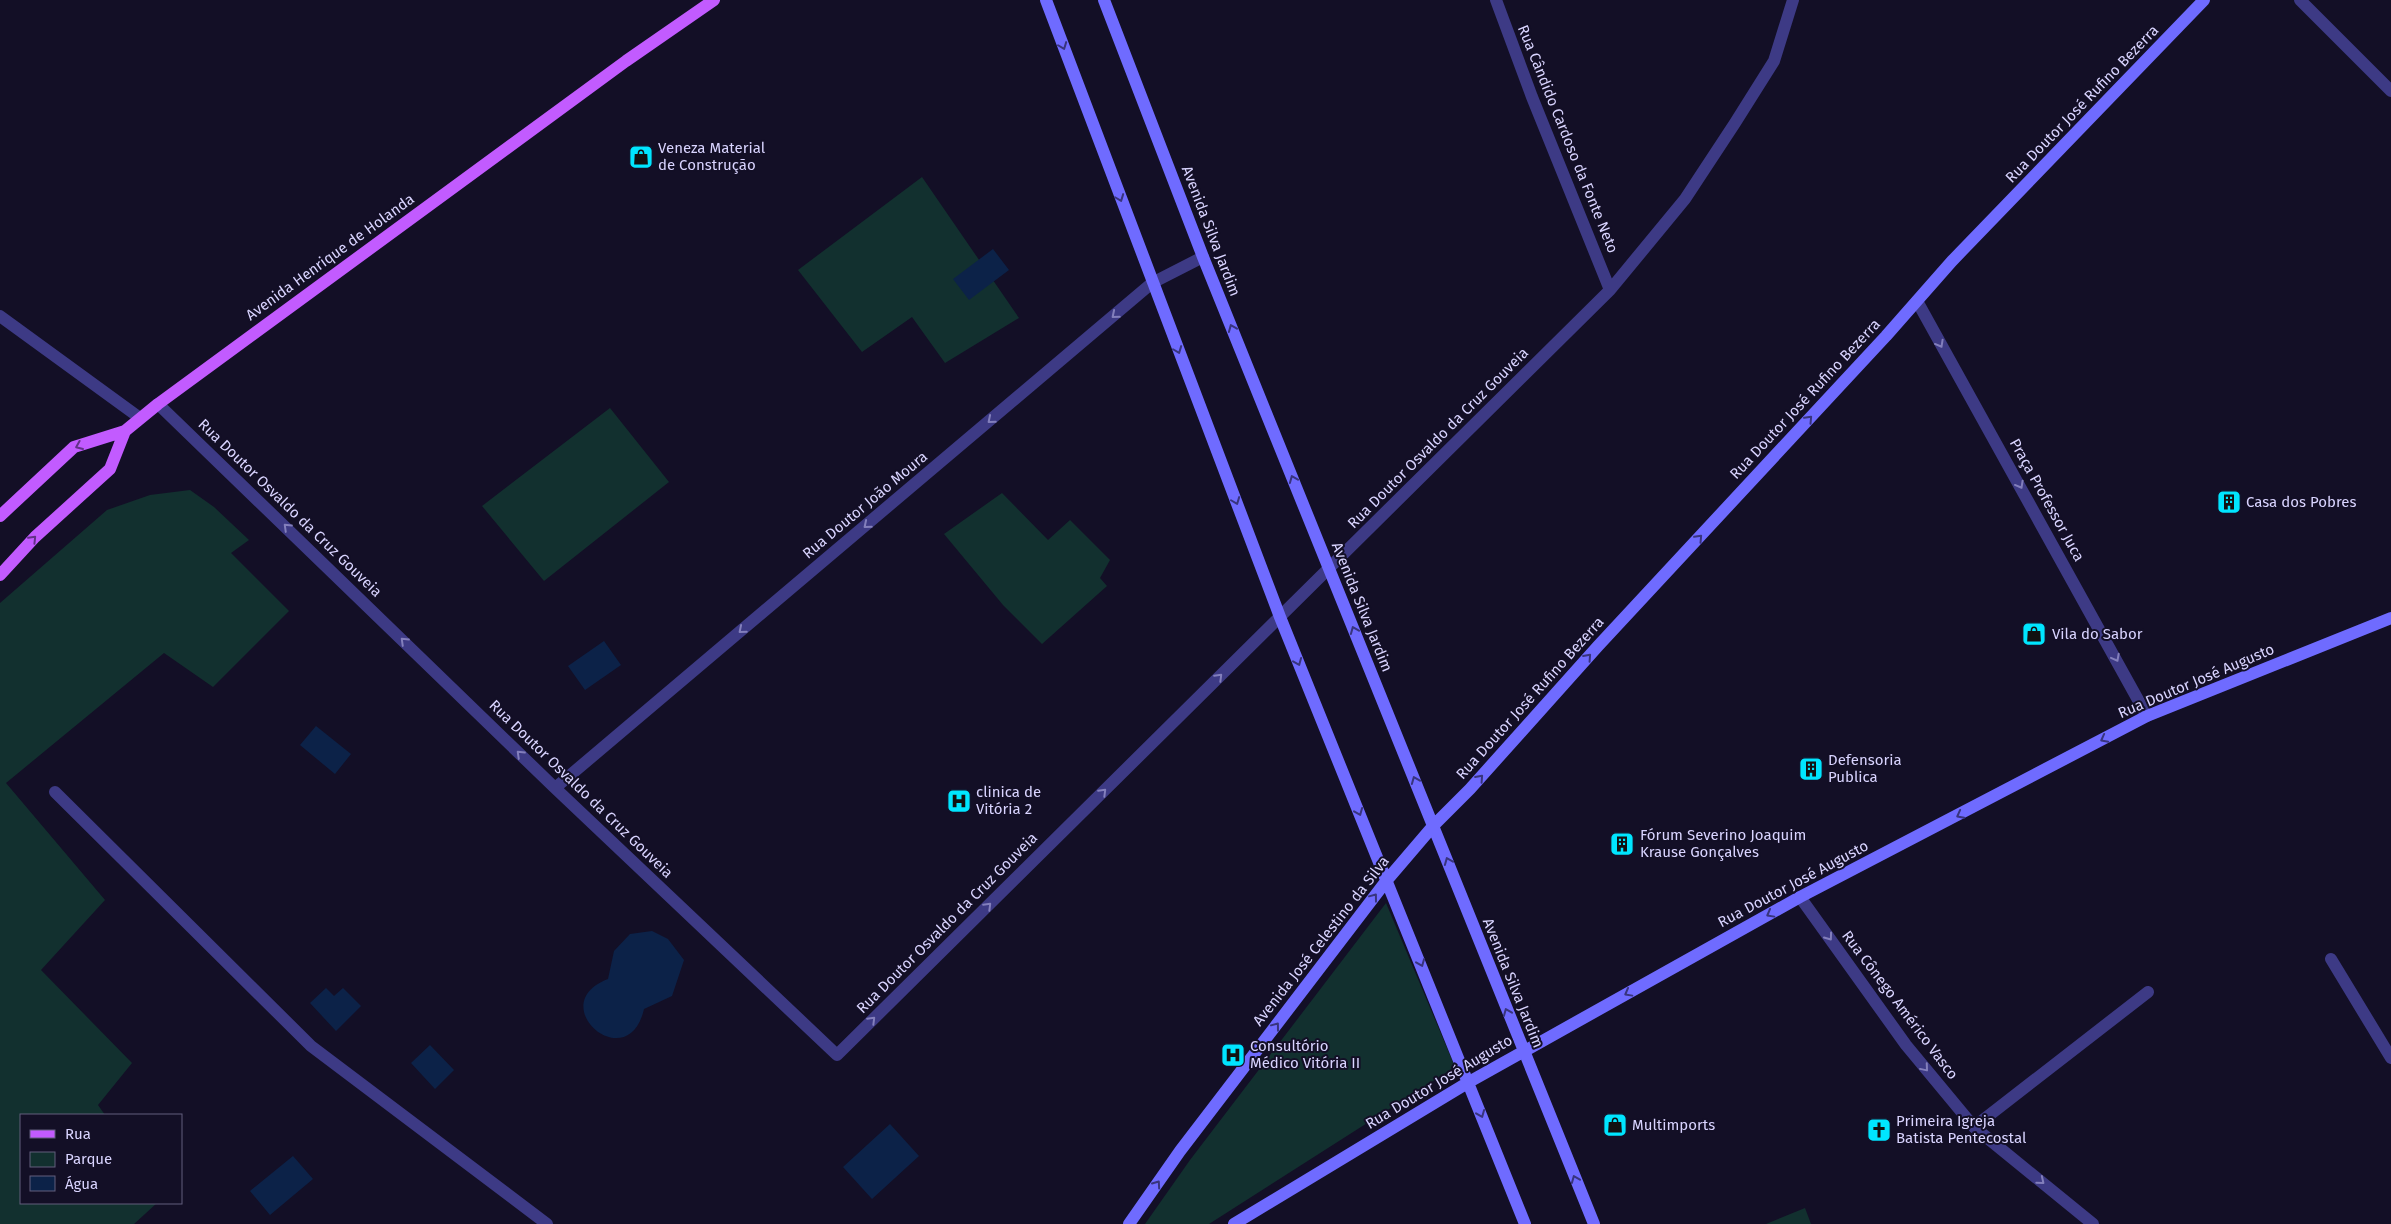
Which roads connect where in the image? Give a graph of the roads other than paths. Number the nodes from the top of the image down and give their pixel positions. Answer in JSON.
{"nodes":[{"id":1,"x":714,"y":0,"type":"edge"},
{"id":2,"x":1046,"y":0,"type":"edge"},
{"id":3,"x":1104,"y":0,"type":"edge"},
{"id":4,"x":1496,"y":0,"type":"edge"},
{"id":5,"x":1793,"y":0,"type":"edge"},
{"id":6,"x":2204,"y":0,"type":"edge"},
{"id":7,"x":2300,"y":0,"type":"edge"},
{"id":8,"x":2391,"y":91,"type":"edge"},
{"id":9,"x":1203,"y":257,"type":"junction"},
{"id":10,"x":1152,"y":283,"type":"junction"},
{"id":11,"x":1610,"y":290,"type":"junction"},
{"id":12,"x":1916,"y":301,"type":"junction"},
{"id":13,"x":0,"y":316,"type":"edge"},
{"id":14,"x":158,"y":404,"type":"junction"},
{"id":15,"x":140,"y":418,"type":"junction"},
{"id":16,"x":125,"y":432,"type":"junction"},
{"id":17,"x":0,"y":516,"type":"edge"},
{"id":18,"x":1329,"y":570,"type":"junction"},
{"id":19,"x":0,"y":575,"type":"edge"},
{"id":20,"x":1280,"y":616,"type":"junction"},
{"id":21,"x":2391,"y":618,"type":"edge"},
{"id":22,"x":2147,"y":716,"type":"junction"},
{"id":23,"x":555,"y":788,"type":"junction"},
{"id":24,"x":55,"y":792,"type":"dead end"},
{"id":25,"x":1434,"y":825,"type":"junction"},
{"id":26,"x":1387,"y":880,"type":"junction"},
{"id":27,"x":1800,"y":897,"type":"junction"},
{"id":28,"x":2331,"y":959,"type":"dead end"},
{"id":29,"x":2148,"y":992,"type":"dead end"},
{"id":30,"x":1523,"y":1052,"type":"junction"},
{"id":31,"x":2391,"y":1058,"type":"edge"},
{"id":32,"x":1469,"y":1082,"type":"junction"},
{"id":33,"x":1974,"y":1127,"type":"junction"},
{"id":34,"x":547,"y":1224,"type":"edge"},
{"id":35,"x":1129,"y":1224,"type":"edge"},
{"id":36,"x":1234,"y":1224,"type":"edge"},
{"id":37,"x":1525,"y":1224,"type":"edge"},
{"id":38,"x":1594,"y":1224,"type":"edge"},
{"id":39,"x":2093,"y":1224,"type":"edge"}],
"edges":[{"from":1,"to":14,"type":"main road","name":"Avenida Henrique de Holanda"},
{"from":2,"to":10,"type":"main road","one_way":true},
{"from":3,"to":9,"type":"main road","name":"Avenida Silva Jardim"},
{"from":4,"to":11,"type":"street","name":"Rua Cândido Cardoso da Fonte Neto"},
{"from":5,"to":11,"type":"street","name":"Rua Doutor Osvaldo da Cruz Gouveia"},
{"from":6,"to":12,"type":"main road","name":"Rua Doutor José Rufino Bezerra"},
{"from":7,"to":8,"type":"street"},
{"from":9,"to":10,"type":"street","name":"Rua Doutor João Moura"},
{"from":18,"to":9,"type":"main road","name":"Avenida Silva Jardim","one_way":true},
{"from":10,"to":20,"type":"main road","one_way":true},
{"from":10,"to":23,"type":"street","name":"Rua Doutor João Moura","one_way":true},
{"from":11,"to":18,"type":"street","name":"Rua Doutor Osvaldo da Cruz Gouveia"},
{"from":12,"to":22,"type":"street","name":"Praça Professor Juca","one_way":true},
{"from":25,"to":12,"type":"main road","name":"Rua Doutor José Rufino Bezerra","one_way":true},
{"from":13,"to":15,"type":"street"},
{"from":14,"to":15,"type":"main road","name":"Avenida Henrique de Holanda"},
{"from":23,"to":14,"type":"street","name":"Rua Doutor Osvaldo da Cruz Gouveia","one_way":true},
{"from":15,"to":16,"type":"main road","name":"Avenida Henrique de Holanda"},
{"from":16,"to":17,"type":"main road","one_way":true},
{"from":19,"to":16,"type":"main road","name":"Avenida Henrique de Holanda","one_way":true},
{"from":18,"to":20,"type":"street","name":"Rua Doutor Osvaldo da Cruz Gouveia"},
{"from":25,"to":18,"type":"main road","name":"Avenida Silva Jardim","one_way":true},
{"from":23,"to":20,"type":"street","name":"Rua Doutor Osvaldo da Cruz Gouveia","one_way":true},
{"from":20,"to":26,"type":"main road","one_way":true},
{"from":21,"to":22,"type":"main road","name":"Rua Doutor José Augusto"},
{"from":22,"to":27,"type":"main road","name":"Rua Doutor José Augusto","one_way":true},
{"from":24,"to":34,"type":"street"},
{"from":25,"to":26,"type":"main road","name":"Avenida José Celestino da Silva"},
{"from":30,"to":25,"type":"main road","name":"Avenida Silva Jardim","one_way":true},
{"from":26,"to":32,"type":"main road","one_way":true},
{"from":35,"to":26,"type":"main road","name":"Avenida José Celestino da Silva","one_way":true},
{"from":27,"to":30,"type":"main road","name":"Rua Doutor José Augusto","one_way":true},
{"from":27,"to":33,"type":"street","name":"Rua Cônego Américo Vasco","one_way":true},
{"from":28,"to":31,"type":"street"},
{"from":29,"to":33,"type":"street"},
{"from":30,"to":32,"type":"main road","name":"Rua Doutor José Augusto"},
{"from":38,"to":30,"type":"main road","name":"Avenida Silva Jardim","one_way":true},
{"from":32,"to":36,"type":"main road","name":"Rua Doutor José Augusto"},
{"from":32,"to":37,"type":"main road","one_way":true},
{"from":33,"to":39,"type":"street","name":"Rua Cônego Américo Vasco","one_way":true}]}
